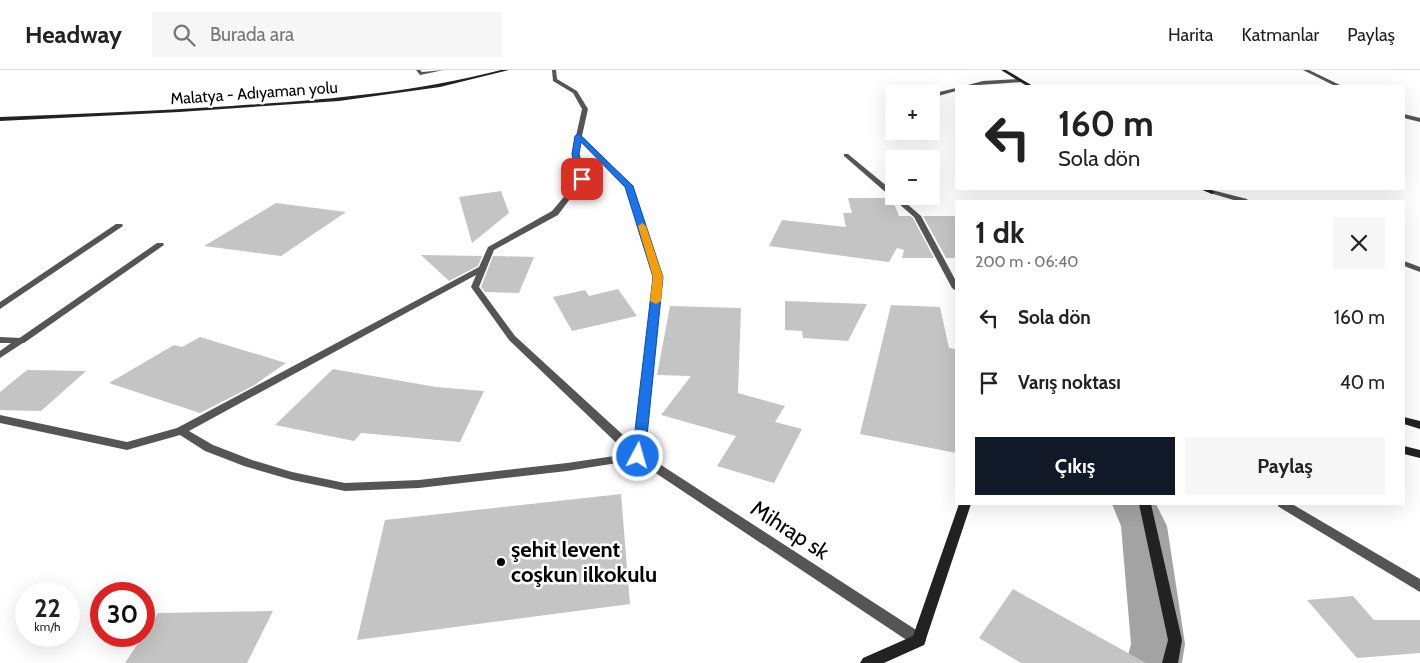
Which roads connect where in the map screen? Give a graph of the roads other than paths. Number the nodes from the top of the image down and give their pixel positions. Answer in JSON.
{"nodes":[{"id":1,"x":418,"y":70,"type":"edge"},
{"id":2,"x":442,"y":70,"type":"edge"},
{"id":3,"x":507,"y":70,"type":"edge"},
{"id":4,"x":554,"y":70,"type":"edge"},
{"id":5,"x":1003,"y":70,"type":"edge"},
{"id":6,"x":1305,"y":70,"type":"edge"},
{"id":7,"x":1020,"y":81,"type":"junction"},
{"id":8,"x":972,"y":85,"type":"edge"},
{"id":9,"x":1028,"y":85,"type":"edge"},
{"id":10,"x":1337,"y":85,"type":"edge"},
{"id":11,"x":955,"y":89,"type":"edge"},
{"id":12,"x":940,"y":93,"type":"edge"},
{"id":13,"x":1405,"y":116,"type":"edge"},
{"id":14,"x":0,"y":119,"type":"edge"},
{"id":15,"x":1420,"y":120,"type":"edge"},
{"id":16,"x":579,"y":136,"type":"junction"},
{"id":17,"x":846,"y":155,"type":"dead end"},
{"id":18,"x":885,"y":188,"type":"edge"},
{"id":19,"x":1206,"y":190,"type":"edge"},
{"id":20,"x":1212,"y":192,"type":"joint"},
{"id":21,"x":1240,"y":200,"type":"edge"},
{"id":22,"x":904,"y":205,"type":"edge"},
{"id":23,"x":119,"y":226,"type":"dead end"},
{"id":24,"x":160,"y":245,"type":"dead end"},
{"id":25,"x":1405,"y":263,"type":"edge"},
{"id":26,"x":483,"y":268,"type":"junction"},
{"id":27,"x":1420,"y":270,"type":"edge"},
{"id":28,"x":955,"y":286,"type":"edge"},
{"id":29,"x":0,"y":306,"type":"edge"},
{"id":30,"x":0,"y":340,"type":"edge"},
{"id":31,"x":21,"y":341,"type":"junction"},
{"id":32,"x":0,"y":355,"type":"edge"},
{"id":33,"x":0,"y":420,"type":"edge"},
{"id":34,"x":1405,"y":421,"type":"edge"},
{"id":35,"x":1420,"y":425,"type":"edge"},
{"id":36,"x":181,"y":431,"type":"junction"},
{"id":37,"x":1405,"y":450,"type":"edge"},
{"id":38,"x":1420,"y":454,"type":"edge"},
{"id":39,"x":638,"y":456,"type":"junction"},
{"id":40,"x":965,"y":505,"type":"edge"},
{"id":41,"x":1145,"y":505,"type":"edge"},
{"id":42,"x":1285,"y":505,"type":"edge"},
{"id":43,"x":1415,"y":584,"type":"edge"},
{"id":44,"x":1420,"y":595,"type":"edge"},
{"id":45,"x":918,"y":640,"type":"junction"},
{"id":46,"x":868,"y":663,"type":"edge"},
{"id":47,"x":1170,"y":663,"type":"edge"}],
"edges":[{"from":1,"to":2,"type":"street"},
{"from":3,"to":14,"type":"main road","name":"Malatya - Adıyaman yolu"},
{"from":4,"to":16,"type":"street"},
{"from":5,"to":7,"type":"main road"},
{"from":6,"to":10,"type":"street"},
{"from":7,"to":8,"type":"street"},
{"from":7,"to":9,"type":"main road"},
{"from":11,"to":12,"type":"street"},
{"from":13,"to":15,"type":"street"},
{"from":16,"to":26,"type":"street"},
{"from":16,"to":39,"type":"street"},
{"from":17,"to":18,"type":"street"},
{"from":19,"to":20,"type":"main road"},
{"from":20,"to":21,"type":"street"},
{"from":22,"to":28,"type":"street"},
{"from":23,"to":29,"type":"street"},
{"from":24,"to":31,"type":"street"},
{"from":25,"to":27,"type":"street"},
{"from":26,"to":36,"type":"street"},
{"from":26,"to":39,"type":"street","name":"Mihrap sk"},
{"from":30,"to":31,"type":"street"},
{"from":31,"to":32,"type":"street"},
{"from":33,"to":36,"type":"street"},
{"from":34,"to":35,"type":"main road"},
{"from":36,"to":39,"type":"street"},
{"from":37,"to":38,"type":"main road"},
{"from":39,"to":45,"type":"street","name":"Mihrap sk"},
{"from":40,"to":45,"type":"main road"},
{"from":41,"to":47,"type":"main road"},
{"from":42,"to":43,"type":"street"},
{"from":43,"to":44,"type":"street"},
{"from":45,"to":46,"type":"main road"}]}
